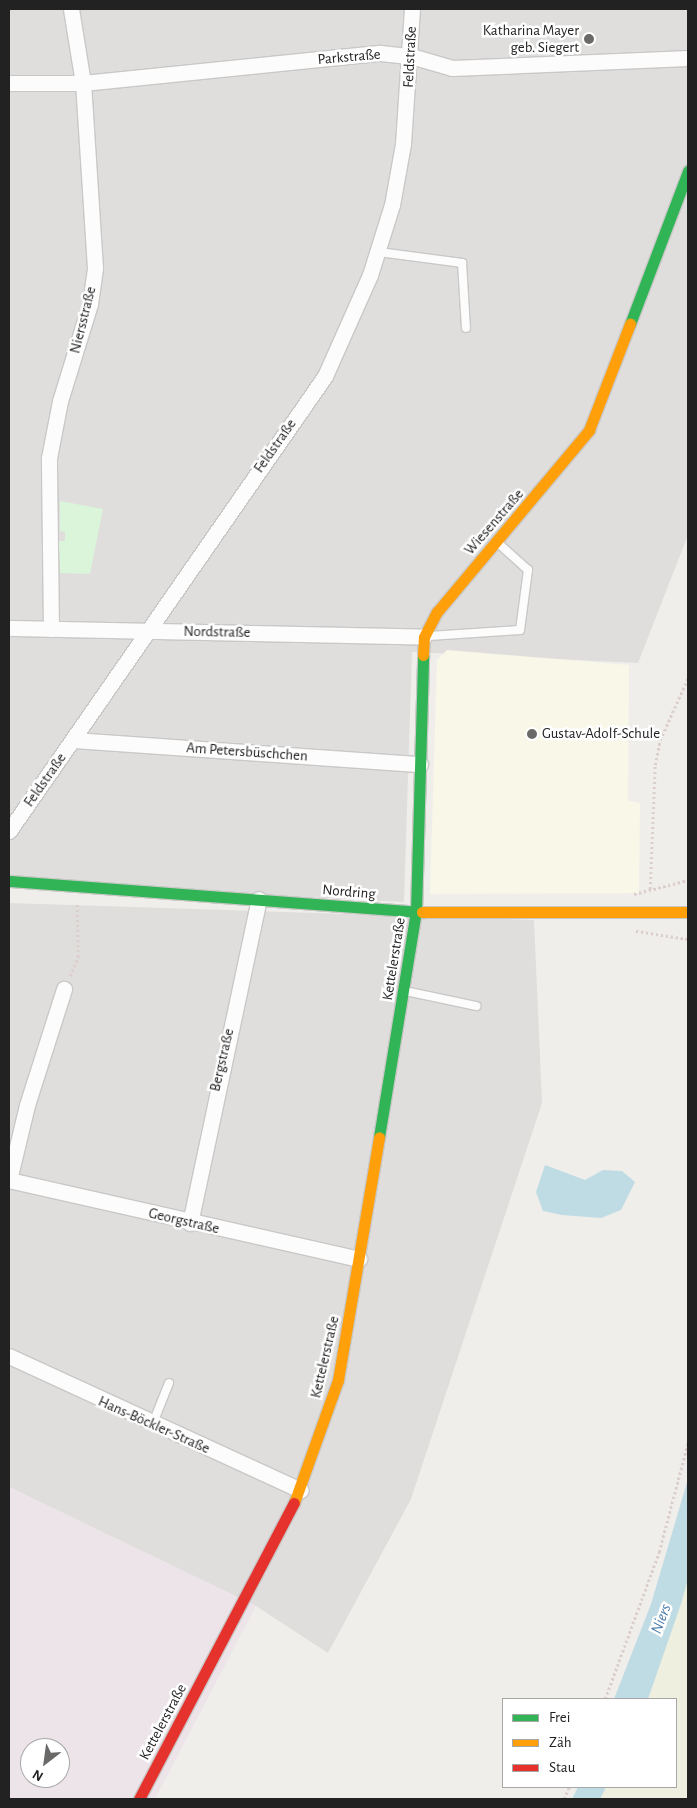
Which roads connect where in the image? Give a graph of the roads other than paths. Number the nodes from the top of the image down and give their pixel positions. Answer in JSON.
{"nodes":[{"id":1,"x":71,"y":9,"type":"edge"},
{"id":2,"x":412,"y":9,"type":"edge"},
{"id":3,"x":411,"y":56,"type":"junction"},
{"id":4,"x":688,"y":58,"type":"edge"},
{"id":5,"x":9,"y":83,"type":"edge"},
{"id":6,"x":82,"y":83,"type":"junction"},
{"id":7,"x":688,"y":171,"type":"edge"},
{"id":8,"x":378,"y":252,"type":"junction"},
{"id":9,"x":466,"y":328,"type":"dead end"},
{"id":10,"x":496,"y":542,"type":"junction"},
{"id":11,"x":9,"y":628,"type":"edge"},
{"id":12,"x":51,"y":629,"type":"junction"},
{"id":13,"x":145,"y":631,"type":"junction"},
{"id":14,"x":424,"y":637,"type":"junction"},
{"id":15,"x":74,"y":740,"type":"junction"},
{"id":16,"x":420,"y":764,"type":"junction"},
{"id":17,"x":9,"y":831,"type":"edge"},
{"id":18,"x":9,"y":881,"type":"edge"},
{"id":19,"x":259,"y":899,"type":"junction"},
{"id":20,"x":416,"y":912,"type":"junction"},
{"id":21,"x":688,"y":912,"type":"edge"},
{"id":22,"x":64,"y":989,"type":"road end"},
{"id":23,"x":404,"y":991,"type":"junction"},
{"id":24,"x":476,"y":1006,"type":"dead end"},
{"id":25,"x":9,"y":1180,"type":"edge"},
{"id":26,"x":190,"y":1223,"type":"junction"},
{"id":27,"x":359,"y":1259,"type":"junction"},
{"id":28,"x":9,"y":1356,"type":"edge"},
{"id":29,"x":169,"y":1384,"type":"dead end"},
{"id":30,"x":152,"y":1425,"type":"junction"},
{"id":31,"x":301,"y":1490,"type":"junction"},
{"id":32,"x":139,"y":1799,"type":"edge"}],
"edges":[{"from":1,"to":6,"type":"street","name":"Niersstraße"},
{"from":2,"to":3,"type":"street","name":"Feldstraße"},
{"from":3,"to":4,"type":"street","name":"Parkstraße"},
{"from":3,"to":6,"type":"street","name":"Parkstraße"},
{"from":3,"to":8,"type":"street","name":"Feldstraße"},
{"from":5,"to":6,"type":"street","name":"Parkstraße"},
{"from":6,"to":12,"type":"street","name":"Niersstraße"},
{"from":7,"to":10,"type":"street","name":"Wiesenstraße"},
{"from":8,"to":9,"type":"lane"},
{"from":8,"to":13,"type":"street","name":"Feldstraße"},
{"from":10,"to":14,"type":"street","name":"Wiesenstraße"},
{"from":10,"to":14,"type":"lane"},
{"from":11,"to":12,"type":"street","name":"Nordstraße"},
{"from":12,"to":13,"type":"street","name":"Nordstraße"},
{"from":13,"to":14,"type":"street","name":"Nordstraße"},
{"from":13,"to":15,"type":"street","name":"Feldstraße"},
{"from":14,"to":16,"type":"street","name":"Wiesenstraße"},
{"from":15,"to":16,"type":"street","name":"Am Petersbüschchen"},
{"from":15,"to":17,"type":"street","name":"Feldstraße"},
{"from":16,"to":20,"type":"street","name":"Wiesenstraße"},
{"from":18,"to":19,"type":"street","name":"Nordring"},
{"from":19,"to":20,"type":"street","name":"Nordring"},
{"from":19,"to":26,"type":"street","name":"Bergstraße"},
{"from":20,"to":21,"type":"street","name":"Nordring"},
{"from":20,"to":23,"type":"street","name":"Kettelerstraße"},
{"from":22,"to":25,"type":"street","name":"Georgstraße"},
{"from":23,"to":24,"type":"lane"},
{"from":23,"to":27,"type":"street","name":"Kettelerstraße"},
{"from":25,"to":26,"type":"street","name":"Georgstraße"},
{"from":26,"to":27,"type":"street","name":"Georgstraße"},
{"from":27,"to":31,"type":"street","name":"Kettelerstraße"},
{"from":28,"to":30,"type":"street","name":"Hans-Böckler-Straße"},
{"from":29,"to":30,"type":"lane"},
{"from":30,"to":31,"type":"street","name":"Hans-Böckler-Straße"},
{"from":31,"to":32,"type":"street","name":"Kettelerstraße"}]}
